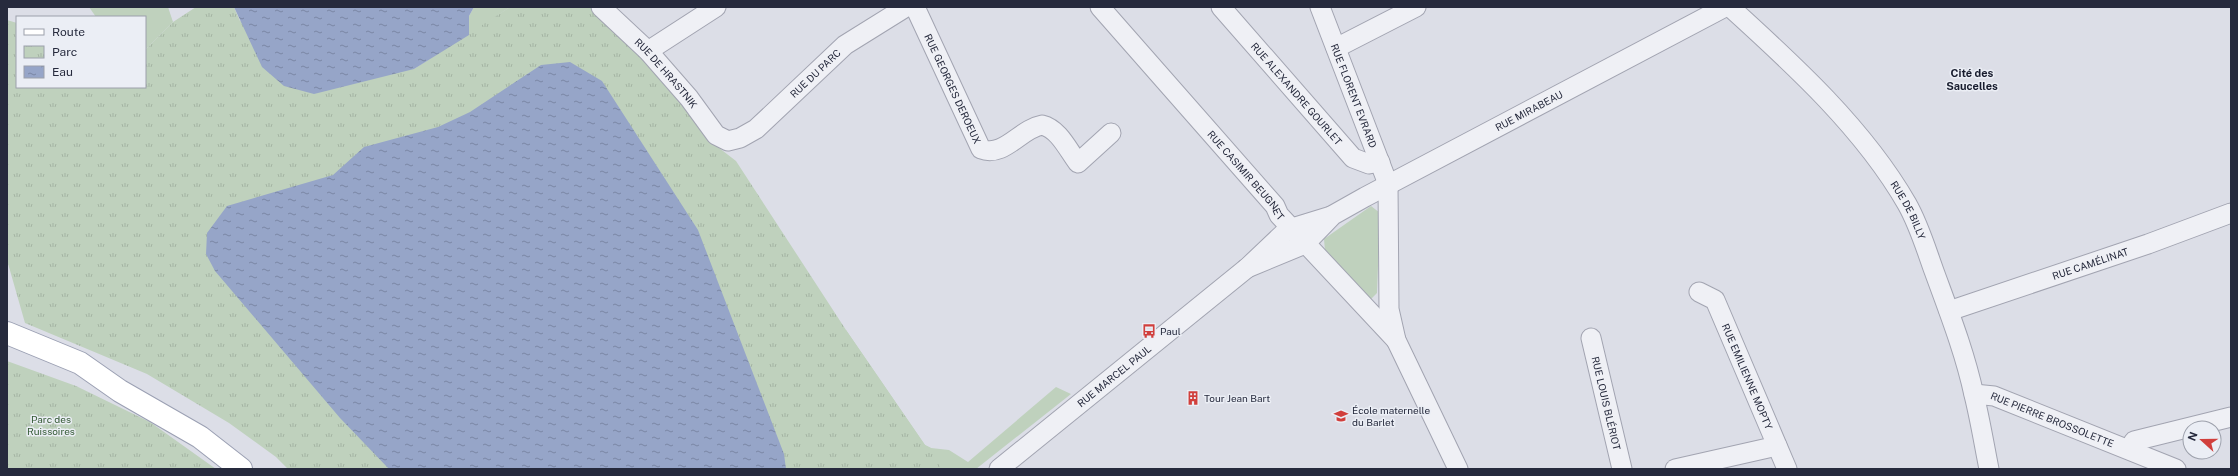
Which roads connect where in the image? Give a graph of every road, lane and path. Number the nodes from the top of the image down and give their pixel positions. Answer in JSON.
{"nodes":[{"id":1,"x":716,"y":7,"type":"edge"},
{"id":2,"x":906,"y":7,"type":"edge"},
{"id":3,"x":915,"y":7,"type":"edge"},
{"id":4,"x":1100,"y":7,"type":"edge"},
{"id":5,"x":1221,"y":7,"type":"edge"},
{"id":6,"x":1320,"y":7,"type":"edge"},
{"id":7,"x":1416,"y":7,"type":"edge"},
{"id":8,"x":1725,"y":7,"type":"edge"},
{"id":9,"x":1730,"y":7,"type":"edge"},
{"id":10,"x":611,"y":9,"type":"edge"},
{"id":11,"x":1336,"y":48,"type":"junction"},
{"id":12,"x":648,"y":51,"type":"junction"},
{"id":13,"x":1111,"y":134,"type":"dead end"},
{"id":14,"x":728,"y":141,"type":"joint"},
{"id":15,"x":1380,"y":162,"type":"junction"},
{"id":16,"x":1388,"y":184,"type":"junction"},
{"id":17,"x":2231,"y":213,"type":"edge"},
{"id":18,"x":1334,"y":215,"type":"junction"},
{"id":19,"x":1292,"y":228,"type":"junction"},
{"id":20,"x":1305,"y":244,"type":"junction"},
{"id":21,"x":1247,"y":268,"type":"junction"},
{"id":22,"x":1699,"y":292,"type":"dead end"},
{"id":23,"x":1949,"y":311,"type":"junction"},
{"id":24,"x":1382,"y":313,"type":"junction"},
{"id":25,"x":7,"y":333,"type":"edge"},
{"id":26,"x":1591,"y":338,"type":"dead end"},
{"id":27,"x":7,"y":349,"type":"edge"},
{"id":28,"x":120,"y":391,"type":"junction"},
{"id":29,"x":1974,"y":394,"type":"junction"},
{"id":30,"x":2231,"y":418,"type":"edge"},
{"id":31,"x":1777,"y":446,"type":"junction"},
{"id":32,"x":2129,"y":449,"type":"junction"},
{"id":33,"x":241,"y":469,"type":"edge"},
{"id":34,"x":999,"y":469,"type":"edge"},
{"id":35,"x":1458,"y":469,"type":"edge"},
{"id":36,"x":1622,"y":469,"type":"edge"},
{"id":37,"x":1675,"y":469,"type":"edge"},
{"id":38,"x":1787,"y":469,"type":"edge"},
{"id":39,"x":1989,"y":469,"type":"edge"},
{"id":40,"x":2176,"y":469,"type":"edge"}],
"edges":[{"from":1,"to":12,"type":"street"},
{"from":2,"to":14,"type":"street","name":"RUE DU PARC"},
{"from":3,"to":13,"type":"street","name":"RUE GEORGES DEROEUX"},
{"from":4,"to":19,"type":"street","name":"RUE CASIMIR BEUGNET"},
{"from":5,"to":15,"type":"street","name":"RUE ALEXANDRE GOURLET"},
{"from":6,"to":11,"type":"street","name":"RUE FLORENT EVRARD"},
{"from":7,"to":11,"type":"street"},
{"from":8,"to":16,"type":"street","name":"RUE MIRABEAU"},
{"from":9,"to":23,"type":"street","name":"RUE DE BILLY"},
{"from":10,"to":12,"type":"street","name":"RUE DE HRASTNIK"},
{"from":11,"to":15,"type":"street","name":"RUE FLORENT EVRARD"},
{"from":12,"to":14,"type":"street","name":"RUE DE HRASTNIK"},
{"from":15,"to":16,"type":"street","name":"RUE FLORENT EVRARD"},
{"from":16,"to":18,"type":"street","name":"RUE MIRABEAU"},
{"from":16,"to":24,"type":"street","name":"RUE FLORENT EVRARD"},
{"from":17,"to":23,"type":"street","name":"RUE CAMÉLINAT"},
{"from":18,"to":19,"type":"street","name":"RUE MIRABEAU"},
{"from":18,"to":20,"type":"street","name":"RUE MIRABEAU"},
{"from":19,"to":20,"type":"street","name":"RUE CASIMIR BEUGNET"},
{"from":19,"to":21,"type":"street","name":"RUE MARCEL PAUL"},
{"from":20,"to":21,"type":"street","name":"RUE MARCEL PAUL"},
{"from":20,"to":24,"type":"street","name":"RUE CASIMIR BEUGNET"},
{"from":21,"to":34,"type":"street","name":"RUE MARCEL PAUL"},
{"from":22,"to":31,"type":"street","name":"RUE EMILIENNE MOPTY"},
{"from":23,"to":29,"type":"street","name":"RUE DE BILLY"},
{"from":24,"to":35,"type":"street","name":"RUE CASIMIR BEUGNET"},
{"from":25,"to":28,"type":"main road"},
{"from":26,"to":36,"type":"street","name":"RUE LOUIS BLÉRIOT"},
{"from":27,"to":28,"type":"main road"},
{"from":28,"to":33,"type":"main road"},
{"from":29,"to":32,"type":"street","name":"RUE PIERRE BROSSOLETTE"},
{"from":29,"to":39,"type":"street","name":"RUE DE BILLY"},
{"from":30,"to":32,"type":"street"},
{"from":31,"to":37,"type":"street"},
{"from":31,"to":38,"type":"street","name":"RUE EMILIENNE MOPTY"},
{"from":32,"to":40,"type":"street","name":"RUE PIERRE BROSSOLETTE"}]}
